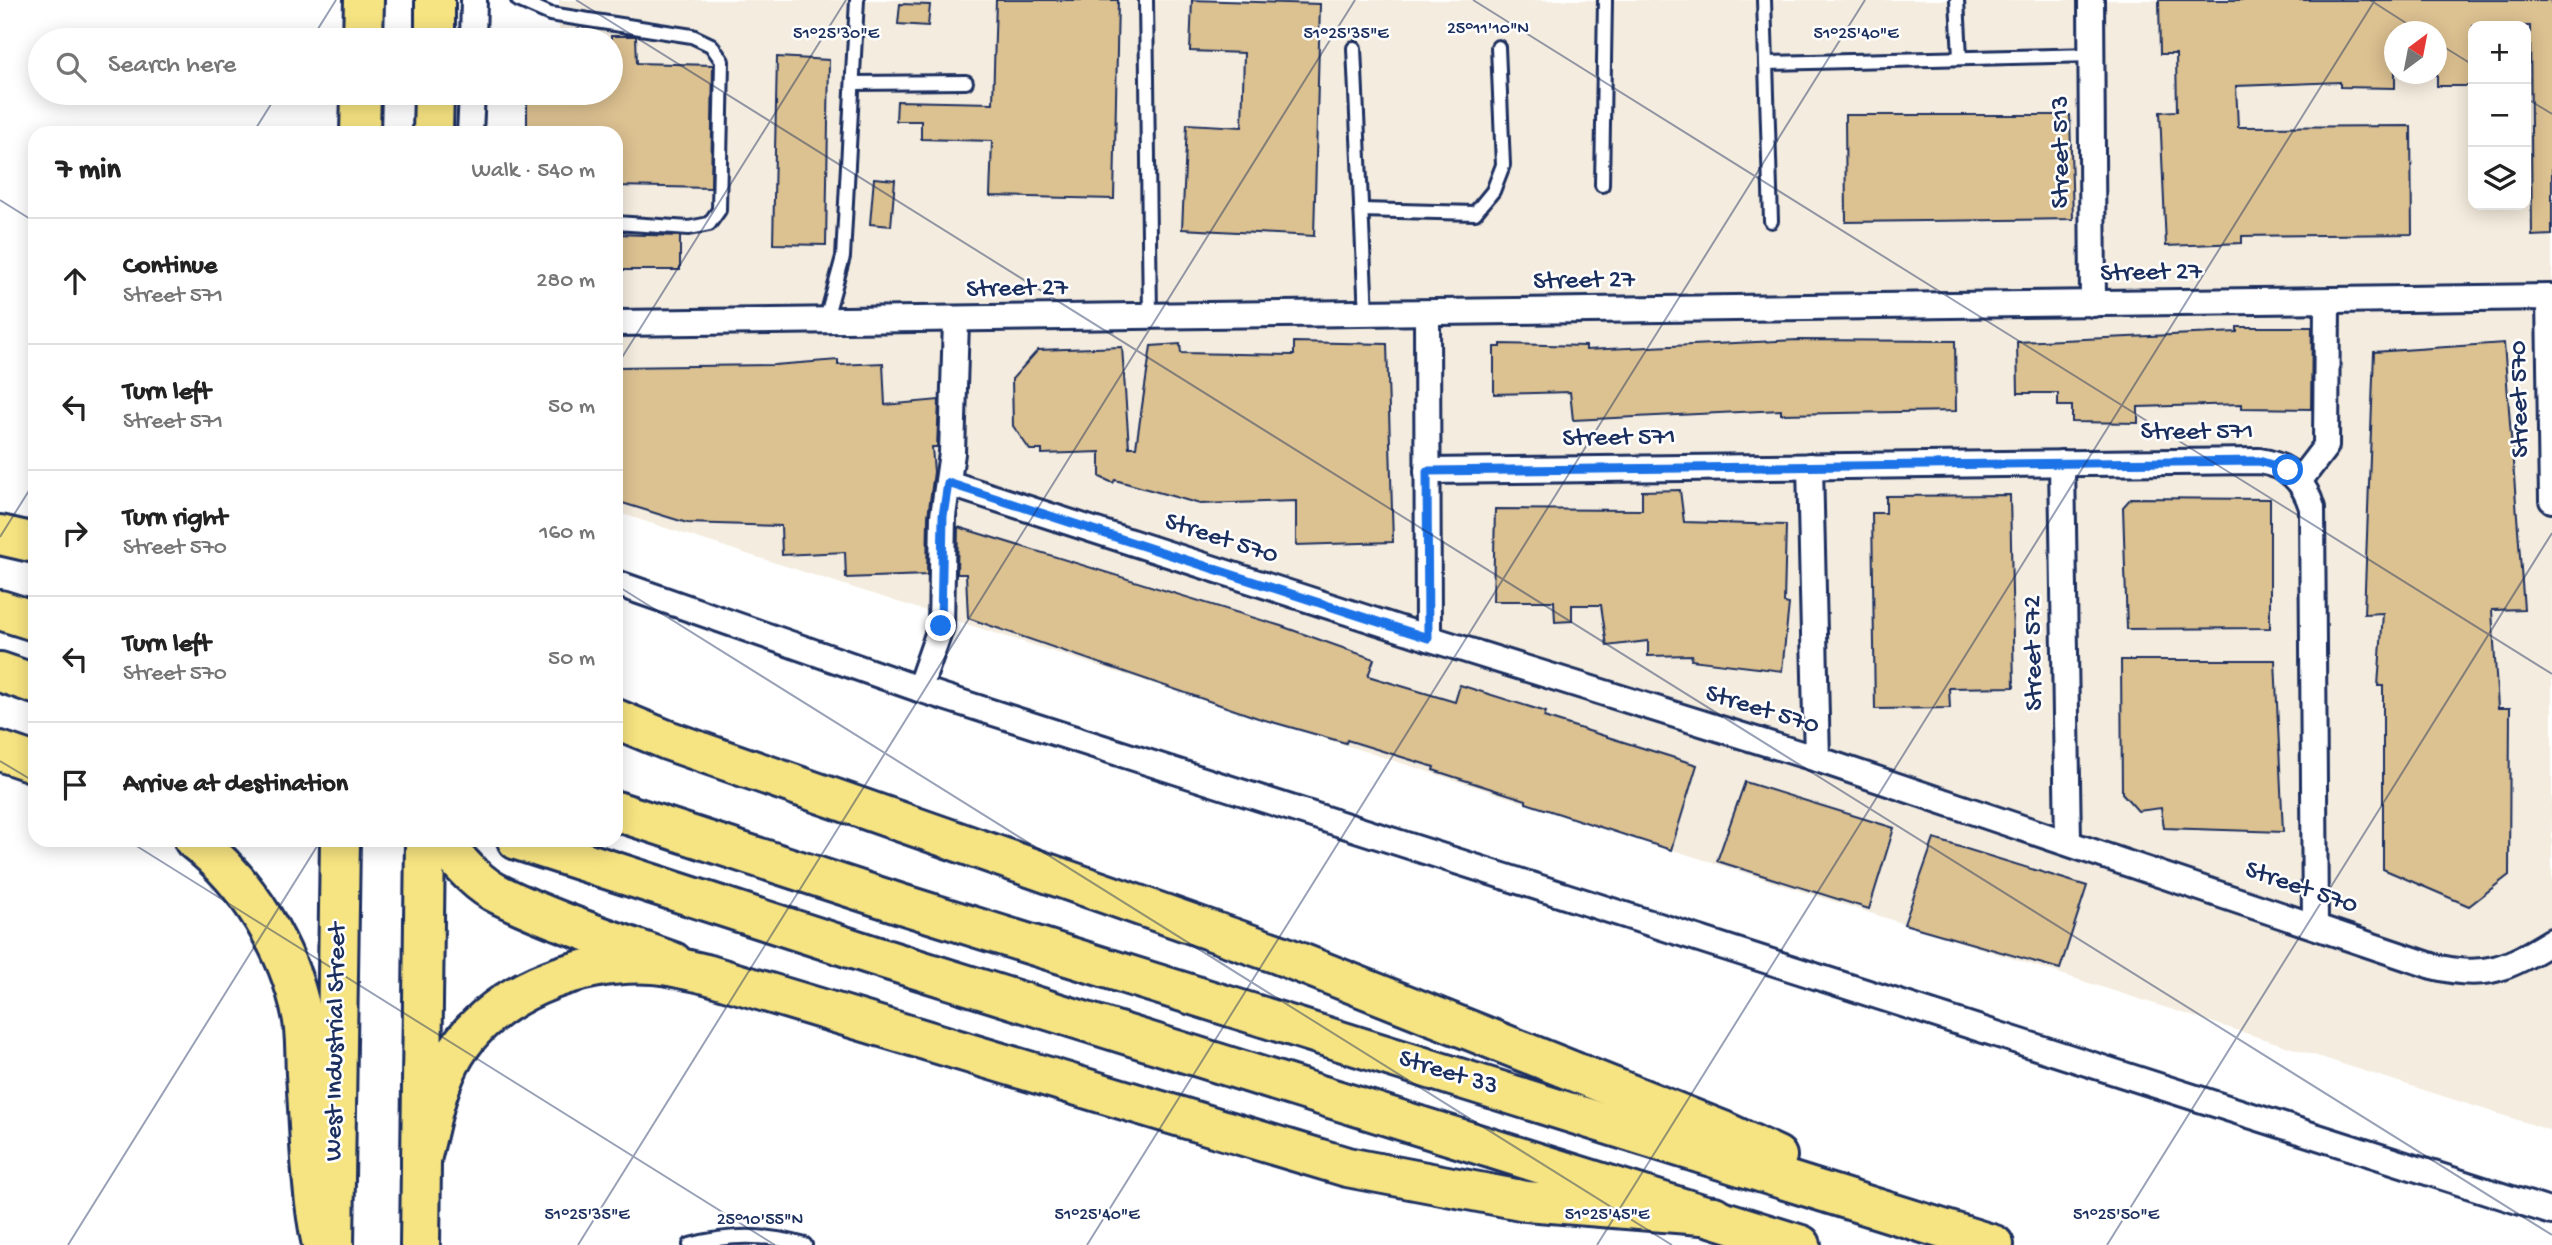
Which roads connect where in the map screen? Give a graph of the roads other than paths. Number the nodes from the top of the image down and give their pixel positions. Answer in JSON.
{"nodes":[{"id":1,"x":364,"y":0,"type":"edge"},
{"id":2,"x":435,"y":0,"type":"edge"},
{"id":3,"x":474,"y":0,"type":"edge"},
{"id":4,"x":519,"y":0,"type":"edge"},
{"id":5,"x":857,"y":0,"type":"edge"},
{"id":6,"x":1146,"y":0,"type":"edge"},
{"id":7,"x":1605,"y":0,"type":"edge"},
{"id":8,"x":1764,"y":0,"type":"edge"},
{"id":9,"x":1956,"y":0,"type":"edge"},
{"id":10,"x":2091,"y":0,"type":"edge"},
{"id":11,"x":363,"y":28,"type":"edge"},
{"id":12,"x":435,"y":28,"type":"edge"},
{"id":13,"x":473,"y":28,"type":"edge"},
{"id":14,"x":1498,"y":47,"type":"dead end"},
{"id":15,"x":1353,"y":48,"type":"dead end"},
{"id":16,"x":2092,"y":55,"type":"junction"},
{"id":17,"x":1959,"y":57,"type":"junction"},
{"id":18,"x":1766,"y":63,"type":"junction"},
{"id":19,"x":966,"y":82,"type":"dead end"},
{"id":20,"x":853,"y":83,"type":"junction"},
{"id":21,"x":361,"y":105,"type":"edge"},
{"id":22,"x":434,"y":105,"type":"edge"},
{"id":23,"x":471,"y":105,"type":"edge"},
{"id":24,"x":360,"y":126,"type":"edge"},
{"id":25,"x":433,"y":126,"type":"edge"},
{"id":26,"x":470,"y":126,"type":"edge"},
{"id":27,"x":1602,"y":185,"type":"dead end"},
{"id":28,"x":1361,"y":209,"type":"junction"},
{"id":29,"x":1770,"y":221,"type":"dead end"},
{"id":30,"x":623,"y":223,"type":"edge"},
{"id":31,"x":2551,"y":297,"type":"edge"},
{"id":32,"x":2327,"y":301,"type":"junction"},
{"id":33,"x":2093,"y":304,"type":"junction"},
{"id":34,"x":1427,"y":314,"type":"junction"},
{"id":35,"x":1366,"y":315,"type":"junction"},
{"id":36,"x":1150,"y":318,"type":"junction"},
{"id":37,"x":826,"y":319,"type":"junction"},
{"id":38,"x":956,"y":321,"type":"junction"},
{"id":39,"x":623,"y":323,"type":"edge"},
{"id":40,"x":2062,"y":463,"type":"junction"},
{"id":41,"x":1811,"y":466,"type":"junction"},
{"id":42,"x":1427,"y":471,"type":"junction"},
{"id":43,"x":2300,"y":480,"type":"junction"},
{"id":44,"x":948,"y":483,"type":"junction"},
{"id":45,"x":2552,"y":500,"type":"edge"},
{"id":46,"x":0,"y":537,"type":"edge"},
{"id":47,"x":28,"y":542,"type":"edge"},
{"id":48,"x":28,"y":548,"type":"edge"},
{"id":49,"x":623,"y":585,"type":"edge"},
{"id":50,"x":0,"y":610,"type":"edge"},
{"id":51,"x":28,"y":619,"type":"edge"},
{"id":52,"x":1428,"y":638,"type":"junction"},
{"id":53,"x":0,"y":672,"type":"edge"},
{"id":54,"x":28,"y":682,"type":"edge"},
{"id":55,"x":919,"y":689,"type":"junction"},
{"id":56,"x":623,"y":724,"type":"edge"},
{"id":57,"x":0,"y":748,"type":"edge"},
{"id":58,"x":28,"y":754,"type":"edge"},
{"id":59,"x":1817,"y":759,"type":"junction"},
{"id":60,"x":28,"y":760,"type":"edge"},
{"id":61,"x":623,"y":813,"type":"edge"},
{"id":62,"x":2068,"y":842,"type":"junction"},
{"id":63,"x":202,"y":847,"type":"edge"},
{"id":64,"x":344,"y":847,"type":"edge"},
{"id":65,"x":426,"y":847,"type":"edge"},
{"id":66,"x":433,"y":847,"type":"edge"},
{"id":67,"x":539,"y":847,"type":"edge"},
{"id":68,"x":2315,"y":924,"type":"junction"},
{"id":69,"x":2552,"y":941,"type":"edge"},
{"id":70,"x":706,"y":974,"type":"junction"},
{"id":71,"x":421,"y":1160,"type":"junction"},
{"id":72,"x":1861,"y":1203,"type":"junction"},
{"id":73,"x":2552,"y":1212,"type":"edge"},
{"id":74,"x":1714,"y":1216,"type":"junction"},
{"id":75,"x":322,"y":1245,"type":"edge"},
{"id":76,"x":334,"y":1245,"type":"edge"},
{"id":77,"x":420,"y":1245,"type":"edge"},
{"id":78,"x":690,"y":1245,"type":"edge"},
{"id":79,"x":805,"y":1245,"type":"edge"},
{"id":80,"x":1801,"y":1245,"type":"edge"},
{"id":81,"x":1994,"y":1245,"type":"edge"}],
"edges":[{"from":1,"to":11,"type":"main road"},
{"from":2,"to":12,"type":"main road"},
{"from":3,"to":13,"type":"street"},
{"from":4,"to":30,"type":"lane"},
{"from":5,"to":20,"type":"lane"},
{"from":6,"to":36,"type":"lane"},
{"from":7,"to":27,"type":"lane"},
{"from":8,"to":18,"type":"lane"},
{"from":9,"to":17,"type":"lane"},
{"from":10,"to":16,"type":"street","name":"Street 513"},
{"from":14,"to":28,"type":"lane"},
{"from":15,"to":28,"type":"lane"},
{"from":16,"to":17,"type":"lane"},
{"from":16,"to":33,"type":"street","name":"Street 513"},
{"from":17,"to":18,"type":"lane"},
{"from":18,"to":29,"type":"lane"},
{"from":19,"to":20,"type":"lane"},
{"from":20,"to":37,"type":"lane"},
{"from":21,"to":24,"type":"main road"},
{"from":22,"to":25,"type":"main road"},
{"from":23,"to":26,"type":"street"},
{"from":28,"to":35,"type":"lane"},
{"from":31,"to":32,"type":"street","name":"Street 27"},
{"from":31,"to":45,"type":"street","name":"Street 570"},
{"from":32,"to":33,"type":"street","name":"Street 27"},
{"from":32,"to":43,"type":"street"},
{"from":33,"to":34,"type":"street","name":"Street 27"},
{"from":34,"to":35,"type":"street","name":"Street 27"},
{"from":34,"to":42,"type":"street"},
{"from":35,"to":36,"type":"street","name":"Street 27"},
{"from":36,"to":38,"type":"street","name":"Street 27"},
{"from":37,"to":38,"type":"street","name":"Street 27"},
{"from":37,"to":39,"type":"street","name":"Street 27"},
{"from":38,"to":44,"type":"street"},
{"from":40,"to":41,"type":"street","name":"Street 571"},
{"from":40,"to":43,"type":"street","name":"Street 571"},
{"from":40,"to":62,"type":"street","name":"Street 572"},
{"from":41,"to":42,"type":"street","name":"Street 571"},
{"from":41,"to":59,"type":"street"},
{"from":42,"to":52,"type":"street"},
{"from":43,"to":68,"type":"street"},
{"from":44,"to":52,"type":"street","name":"Street 570"},
{"from":44,"to":55,"type":"street"},
{"from":46,"to":47,"type":"main road"},
{"from":46,"to":48,"type":"main road"},
{"from":49,"to":55,"type":"street"},
{"from":50,"to":51,"type":"main road"},
{"from":52,"to":59,"type":"street","name":"Street 570"},
{"from":53,"to":54,"type":"main road"},
{"from":55,"to":73,"type":"street"},
{"from":56,"to":72,"type":"main road"},
{"from":57,"to":58,"type":"main road"},
{"from":57,"to":60,"type":"main road"},
{"from":59,"to":62,"type":"street","name":"Street 570"},
{"from":61,"to":72,"type":"main road","name":"Street 33"},
{"from":62,"to":68,"type":"street","name":"Street 570"},
{"from":63,"to":75,"type":"main road"},
{"from":64,"to":76,"type":"main road","name":"West Industrial Street"},
{"from":65,"to":71,"type":"main road"},
{"from":66,"to":70,"type":"main road"},
{"from":67,"to":74,"type":"main road"},
{"from":68,"to":69,"type":"street","name":"Street 570"},
{"from":70,"to":71,"type":"main road"},
{"from":70,"to":74,"type":"main road"},
{"from":71,"to":77,"type":"main road"},
{"from":72,"to":81,"type":"main road","name":"Street 33"},
{"from":74,"to":80,"type":"main road"},
{"from":78,"to":79,"type":"lane"}]}
